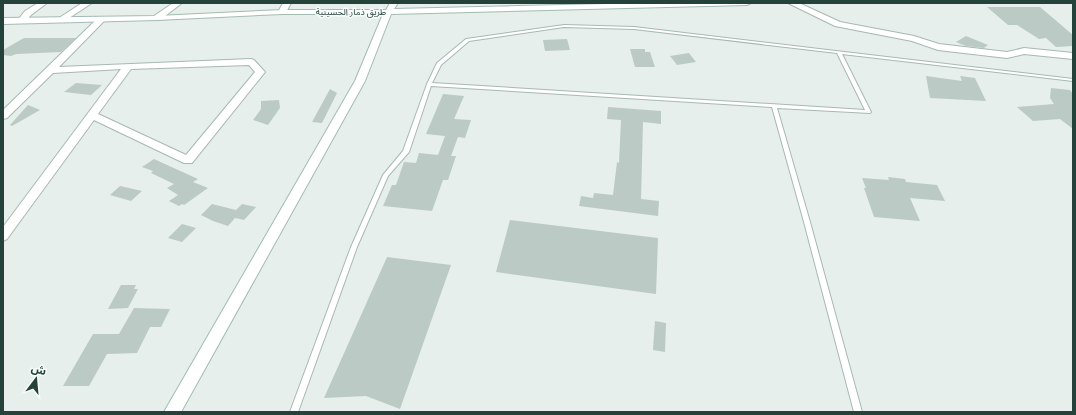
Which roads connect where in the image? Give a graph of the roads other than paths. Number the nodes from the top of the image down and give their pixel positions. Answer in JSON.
{"nodes":[{"id":1,"x":43,"y":3,"type":"edge"},
{"id":2,"x":88,"y":3,"type":"edge"},
{"id":3,"x":178,"y":3,"type":"edge"},
{"id":4,"x":287,"y":3,"type":"edge"},
{"id":5,"x":747,"y":3,"type":"edge"},
{"id":6,"x":792,"y":3,"type":"edge"},
{"id":7,"x":538,"y":6,"type":"edge"},
{"id":8,"x":391,"y":7,"type":"edge"},
{"id":9,"x":282,"y":12,"type":"junction"},
{"id":10,"x":157,"y":18,"type":"junction"},
{"id":11,"x":102,"y":19,"type":"junction"},
{"id":12,"x":60,"y":20,"type":"junction"},
{"id":13,"x":3,"y":21,"type":"edge"},
{"id":14,"x":21,"y":21,"type":"junction"},
{"id":15,"x":839,"y":52,"type":"junction"},
{"id":16,"x":1073,"y":56,"type":"edge"},
{"id":17,"x":128,"y":66,"type":"junction"},
{"id":18,"x":50,"y":70,"type":"junction"},
{"id":19,"x":1073,"y":80,"type":"edge"},
{"id":20,"x":429,"y":84,"type":"junction"},
{"id":21,"x":774,"y":106,"type":"junction"},
{"id":22,"x":92,"y":115,"type":"junction"},
{"id":23,"x":3,"y":116,"type":"edge"},
{"id":24,"x":3,"y":236,"type":"edge"},
{"id":25,"x":172,"y":412,"type":"edge"},
{"id":26,"x":294,"y":412,"type":"edge"},
{"id":27,"x":858,"y":412,"type":"edge"}],
"edges":[{"from":1,"to":14,"type":"street"},
{"from":2,"to":12,"type":"street"},
{"from":3,"to":10,"type":"street"},
{"from":4,"to":9,"type":"street"},
{"from":5,"to":7,"type":"street","name":"طريق ذمار الحسينية"},
{"from":6,"to":16,"type":"street"},
{"from":7,"to":8,"type":"street","name":"طريق ذمار الحسينية"},
{"from":8,"to":9,"type":"street","name":"طريق ذمار الحسينية"},
{"from":8,"to":25,"type":"street"},
{"from":9,"to":10,"type":"street","name":"طريق ذمار الحسينية"},
{"from":10,"to":11,"type":"street","name":"طريق ذمار الحسينية"},
{"from":11,"to":12,"type":"street","name":"طريق ذمار الحسينية"},
{"from":11,"to":18,"type":"street"},
{"from":12,"to":14,"type":"street","name":"طريق ذمار الحسينية"},
{"from":13,"to":14,"type":"street","name":"طريق ذمار الحسينية"},
{"from":15,"to":19,"type":"lane"},
{"from":15,"to":20,"type":"lane"},
{"from":15,"to":21,"type":"lane"},
{"from":17,"to":18,"type":"street"},
{"from":17,"to":22,"type":"street"},
{"from":17,"to":22,"type":"street"},
{"from":18,"to":23,"type":"street"},
{"from":20,"to":21,"type":"lane"},
{"from":20,"to":26,"type":"lane"},
{"from":21,"to":27,"type":"lane"},
{"from":22,"to":24,"type":"street"}]}
